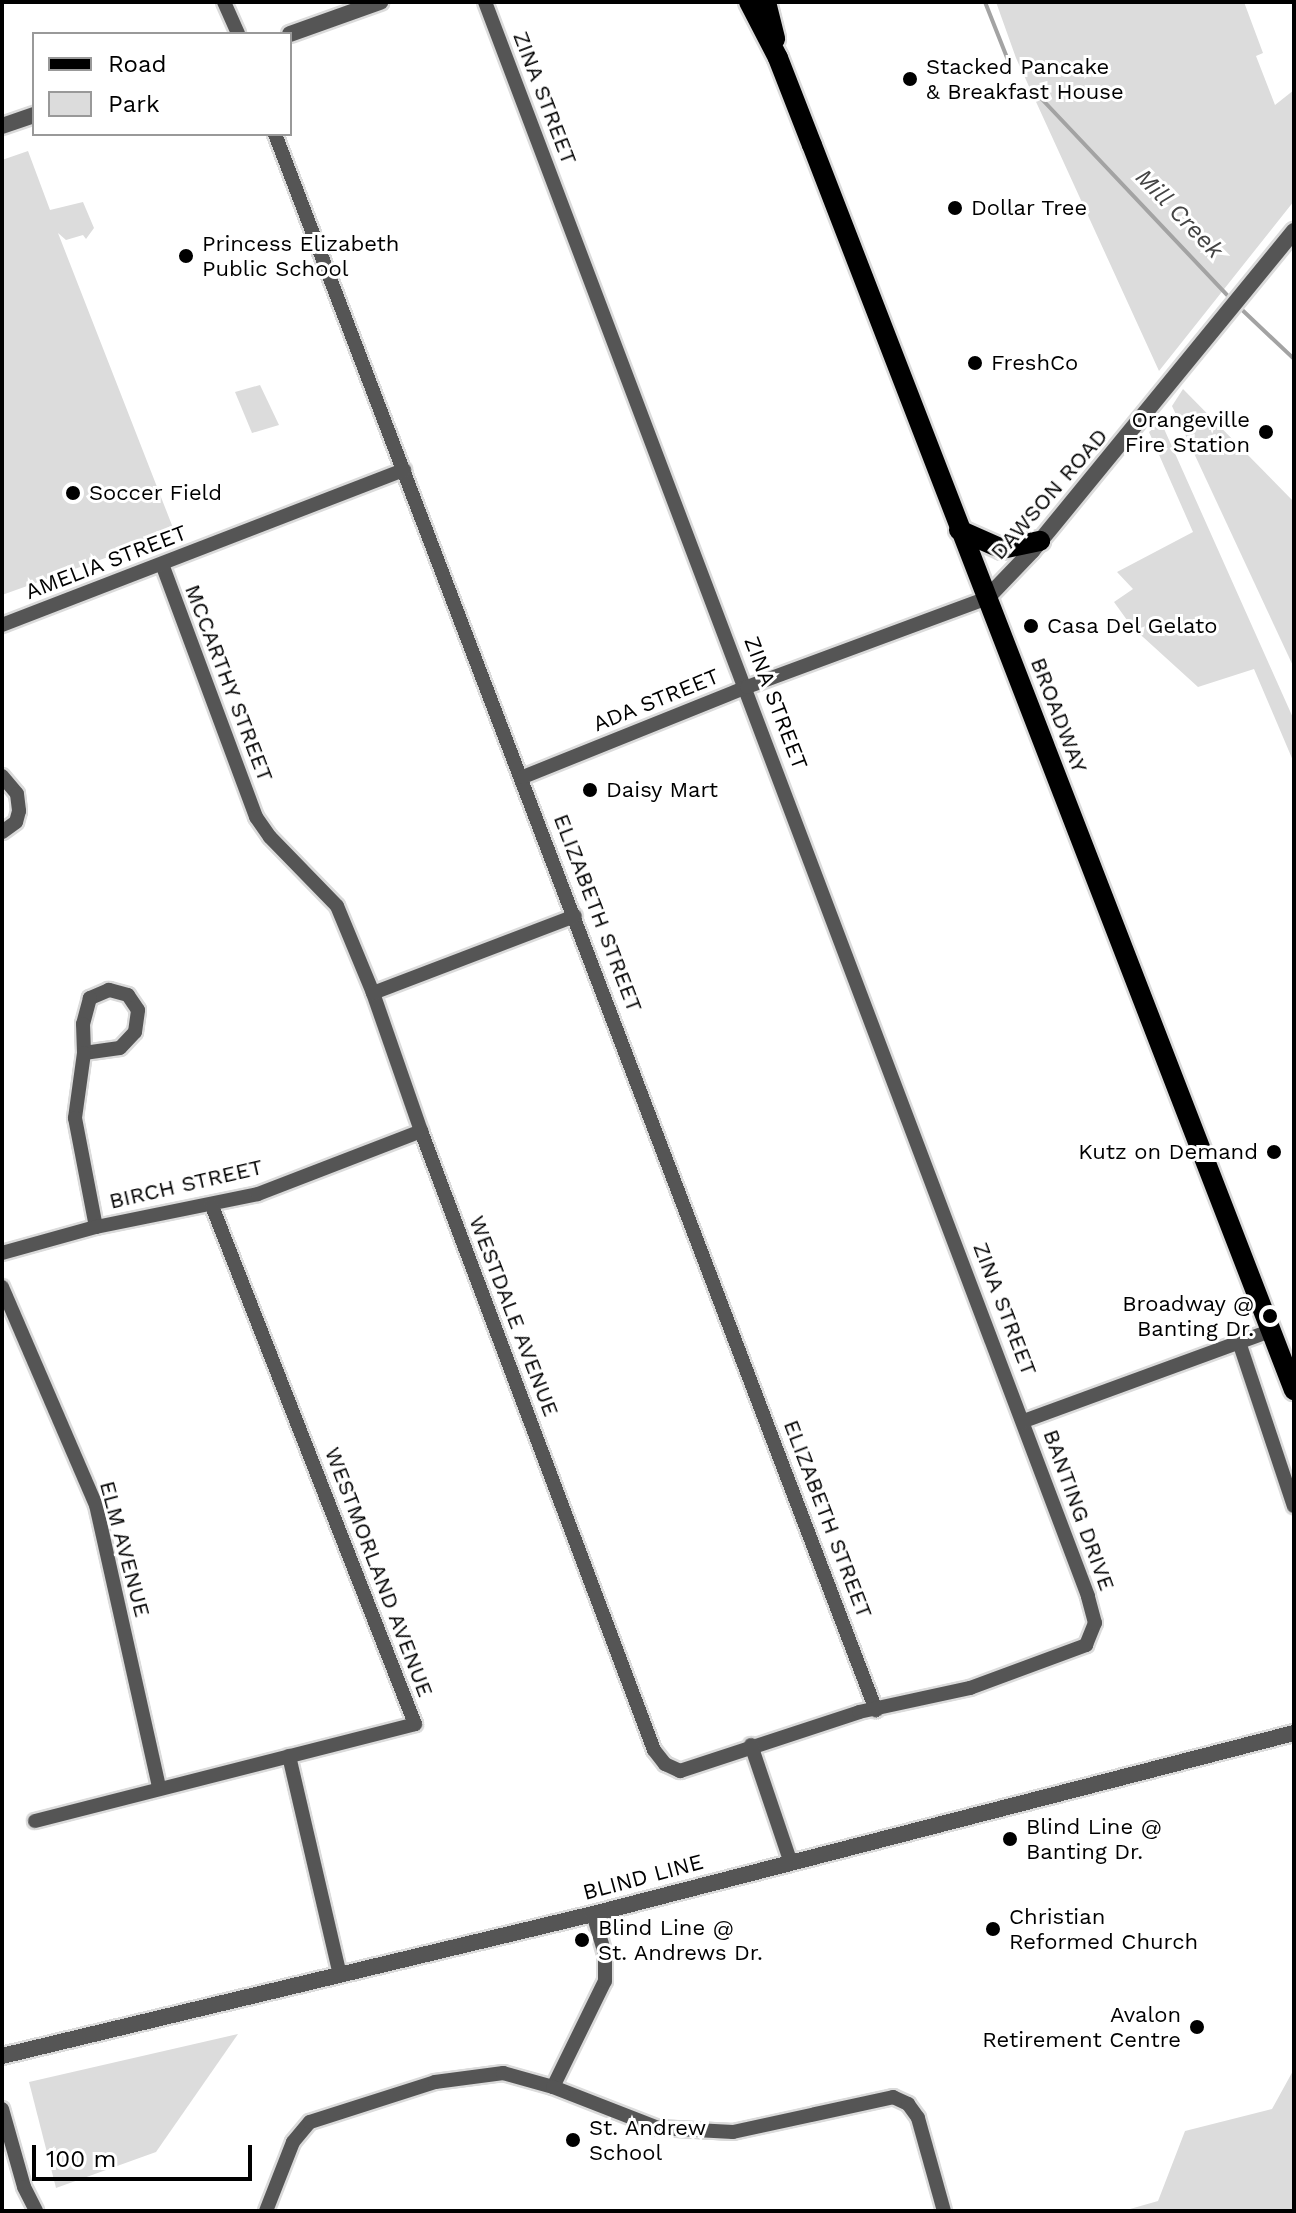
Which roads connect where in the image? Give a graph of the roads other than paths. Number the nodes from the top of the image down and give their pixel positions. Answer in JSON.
{"nodes":[{"id":1,"x":224,"y":2,"type":"edge"},
{"id":2,"x":380,"y":2,"type":"edge"},
{"id":3,"x":485,"y":2,"type":"edge"},
{"id":4,"x":749,"y":2,"type":"edge"},
{"id":5,"x":766,"y":2,"type":"edge"},
{"id":6,"x":237,"y":32,"type":"edge"},
{"id":7,"x":292,"y":33,"type":"edge"},
{"id":8,"x":778,"y":58,"type":"junction"},
{"id":9,"x":32,"y":116,"type":"edge"},
{"id":10,"x":2,"y":126,"type":"edge"},
{"id":11,"x":276,"y":136,"type":"edge"},
{"id":12,"x":1294,"y":231,"type":"edge"},
{"id":13,"x":404,"y":470,"type":"junction"},
{"id":14,"x":959,"y":530,"type":"junction"},
{"id":15,"x":1040,"y":541,"type":"junction"},
{"id":16,"x":162,"y":564,"type":"junction"},
{"id":17,"x":987,"y":598,"type":"junction"},
{"id":18,"x":2,"y":625,"type":"edge"},
{"id":19,"x":747,"y":687,"type":"junction"},
{"id":20,"x":2,"y":776,"type":"edge"},
{"id":21,"x":523,"y":777,"type":"junction"},
{"id":22,"x":256,"y":817,"type":"joint"},
{"id":23,"x":2,"y":832,"type":"edge"},
{"id":24,"x":575,"y":916,"type":"junction"},
{"id":25,"x":373,"y":993,"type":"junction"},
{"id":26,"x":84,"y":1053,"type":"junction"},
{"id":27,"x":421,"y":1131,"type":"junction"},
{"id":28,"x":212,"y":1206,"type":"junction"},
{"id":29,"x":96,"y":1227,"type":"junction"},
{"id":30,"x":2,"y":1253,"type":"edge"},
{"id":31,"x":2,"y":1287,"type":"edge"},
{"id":32,"x":1272,"y":1330,"type":"junction"},
{"id":33,"x":1239,"y":1342,"type":"junction"},
{"id":34,"x":1294,"y":1390,"type":"edge"},
{"id":35,"x":1024,"y":1421,"type":"junction"},
{"id":36,"x":1294,"y":1506,"type":"edge"},
{"id":37,"x":876,"y":1710,"type":"junction"},
{"id":38,"x":1294,"y":1733,"type":"edge"},
{"id":39,"x":751,"y":1745,"type":"junction"},
{"id":40,"x":289,"y":1756,"type":"junction"},
{"id":41,"x":159,"y":1788,"type":"junction"},
{"id":42,"x":35,"y":1821,"type":"dead end"},
{"id":43,"x":790,"y":1860,"type":"junction"},
{"id":44,"x":593,"y":1914,"type":"junction"},
{"id":45,"x":340,"y":1975,"type":"junction"},
{"id":46,"x":2,"y":2056,"type":"edge"},
{"id":47,"x":553,"y":2087,"type":"junction"},
{"id":48,"x":2,"y":2109,"type":"edge"},
{"id":49,"x":36,"y":2211,"type":"edge"},
{"id":50,"x":266,"y":2211,"type":"edge"},
{"id":51,"x":944,"y":2211,"type":"edge"}],
"edges":[{"from":1,"to":6,"type":"street"},
{"from":2,"to":7,"type":"street"},
{"from":3,"to":19,"type":"street","name":"ZINA STREET"},
{"from":4,"to":8,"type":"main road","name":"BROADWAY"},
{"from":5,"to":8,"type":"main road","name":"BROADWAY"},
{"from":8,"to":14,"type":"main road","name":"BROADWAY"},
{"from":9,"to":10,"type":"street"},
{"from":11,"to":13,"type":"street","name":"ELIZABETH STREET"},
{"from":12,"to":15,"type":"street","name":"DAWSON ROAD"},
{"from":13,"to":16,"type":"street","name":"AMELIA STREET"},
{"from":13,"to":21,"type":"street","name":"ELIZABETH STREET"},
{"from":14,"to":15,"type":"main road"},
{"from":14,"to":17,"type":"main road","name":"BROADWAY"},
{"from":15,"to":17,"type":"street","name":"DAWSON ROAD"},
{"from":16,"to":18,"type":"street","name":"AMELIA STREET"},
{"from":16,"to":22,"type":"street","name":"MCCARTHY STREET"},
{"from":17,"to":19,"type":"street","name":"ADA STREET"},
{"from":17,"to":32,"type":"main road","name":"BROADWAY"},
{"from":19,"to":21,"type":"street","name":"ADA STREET"},
{"from":19,"to":35,"type":"street","name":"ZINA STREET"},
{"from":20,"to":23,"type":"street"},
{"from":21,"to":24,"type":"street","name":"ELIZABETH STREET"},
{"from":22,"to":25,"type":"street","name":"WESTDALE AVENUE"},
{"from":24,"to":25,"type":"street"},
{"from":24,"to":37,"type":"street","name":"ELIZABETH STREET"},
{"from":25,"to":27,"type":"street","name":"WESTDALE AVENUE"},
{"from":26,"to":26,"type":"street"},
{"from":26,"to":29,"type":"street"},
{"from":27,"to":28,"type":"street","name":"BIRCH STREET"},
{"from":27,"to":39,"type":"street","name":"WESTDALE AVENUE"},
{"from":28,"to":29,"type":"street","name":"BIRCH STREET"},
{"from":28,"to":40,"type":"street","name":"WESTMORLAND AVENUE"},
{"from":29,"to":30,"type":"street","name":"BIRCH STREET"},
{"from":31,"to":41,"type":"street","name":"ELM AVENUE"},
{"from":32,"to":33,"type":"street","name":"BANTING DRIVE"},
{"from":32,"to":34,"type":"main road","name":"BROADWAY"},
{"from":33,"to":35,"type":"street","name":"BANTING DRIVE"},
{"from":33,"to":36,"type":"street"},
{"from":35,"to":37,"type":"street","name":"BANTING DRIVE"},
{"from":37,"to":39,"type":"street","name":"BANTING DRIVE"},
{"from":38,"to":43,"type":"street","name":"BLIND LINE"},
{"from":39,"to":43,"type":"street"},
{"from":40,"to":41,"type":"street","name":"WESTMORLAND AVENUE"},
{"from":40,"to":45,"type":"street"},
{"from":41,"to":42,"type":"street","name":"WESTMORLAND AVENUE"},
{"from":43,"to":44,"type":"street","name":"BLIND LINE"},
{"from":44,"to":45,"type":"street","name":"BLIND LINE"},
{"from":44,"to":47,"type":"street"},
{"from":45,"to":46,"type":"street","name":"BLIND LINE"},
{"from":47,"to":50,"type":"street"},
{"from":47,"to":51,"type":"street"},
{"from":48,"to":49,"type":"street"}]}
